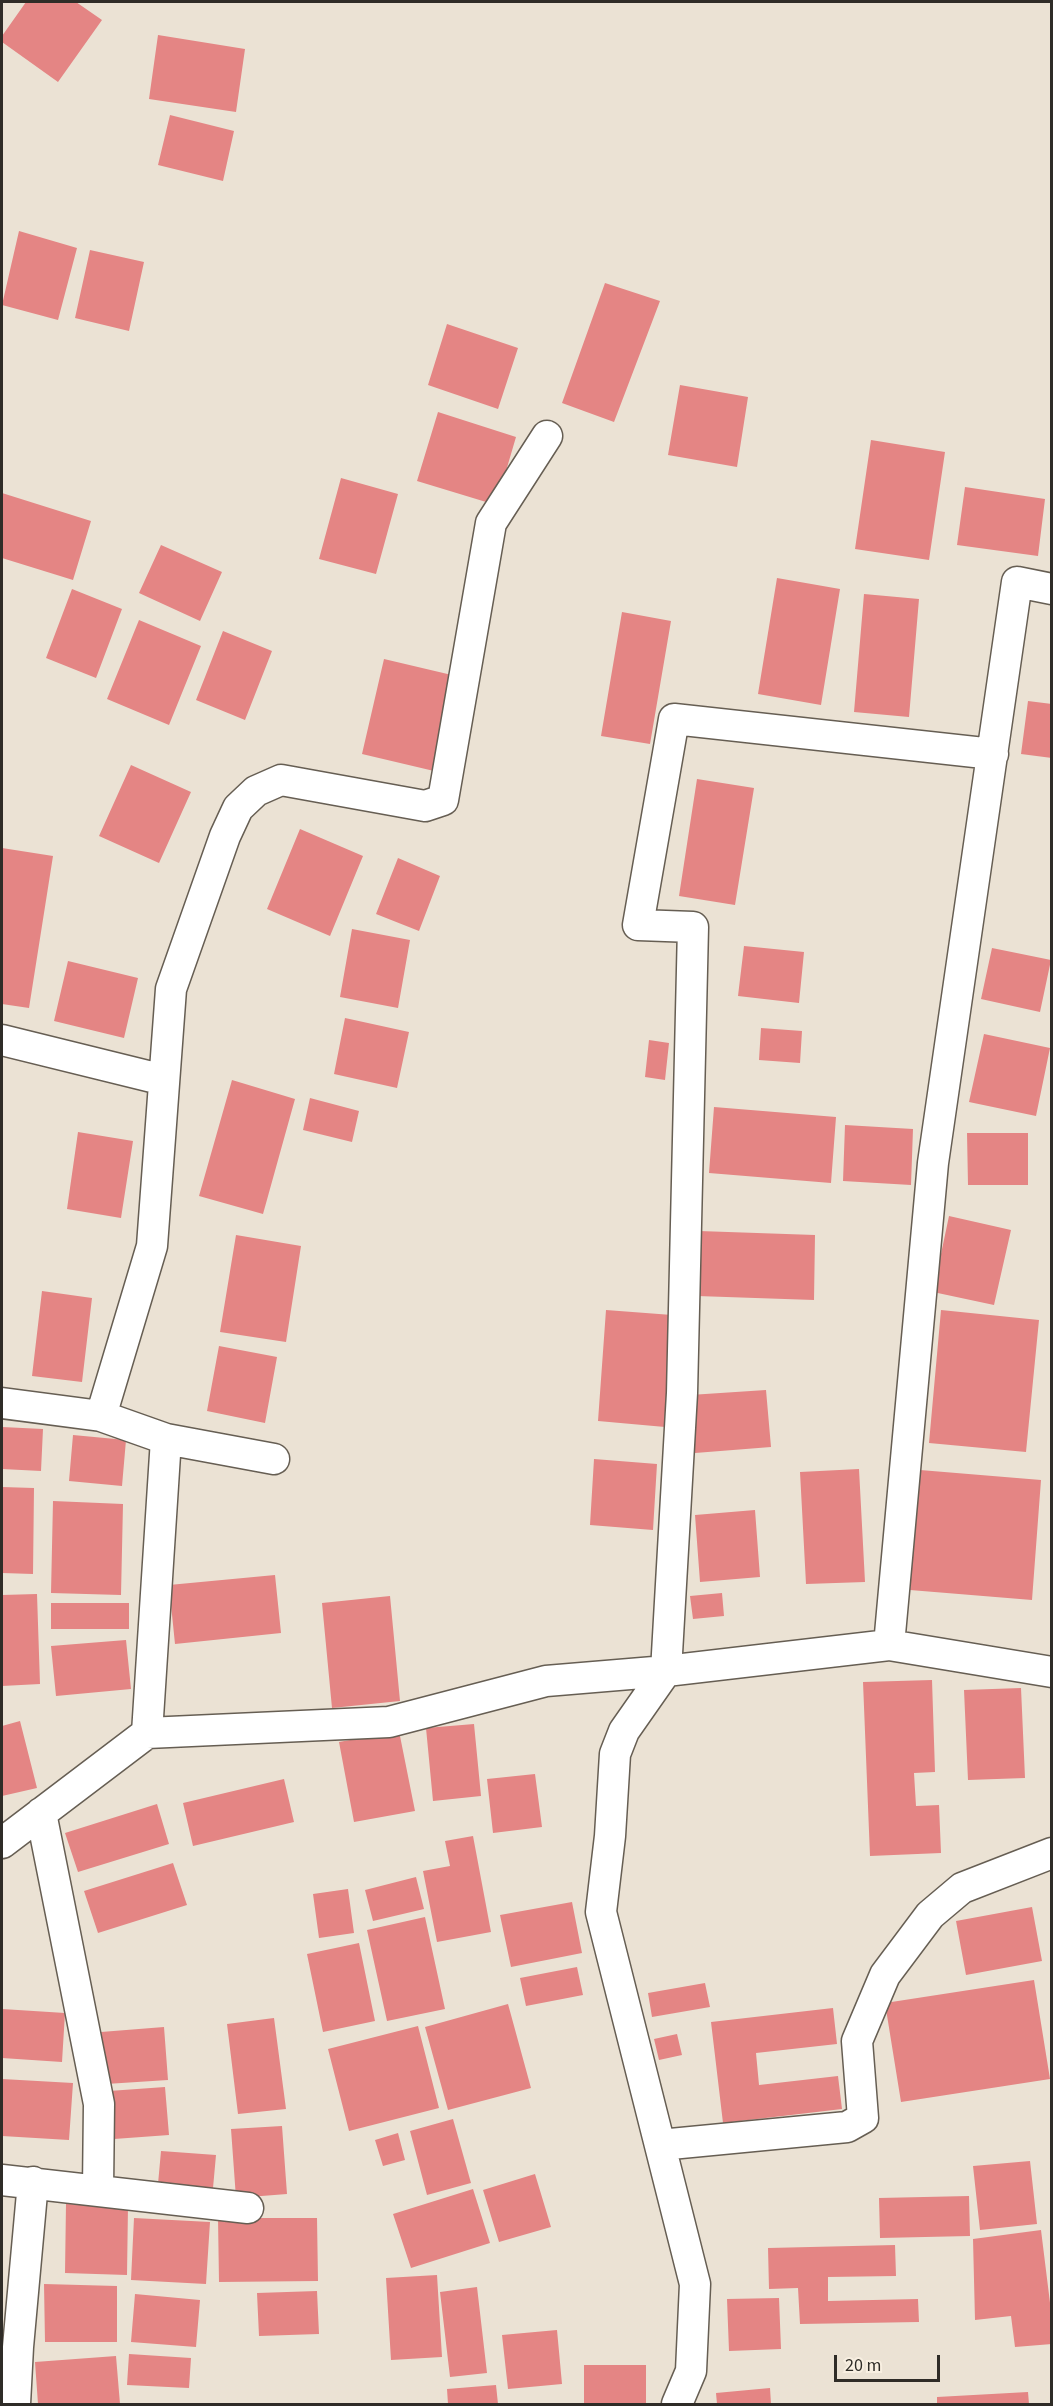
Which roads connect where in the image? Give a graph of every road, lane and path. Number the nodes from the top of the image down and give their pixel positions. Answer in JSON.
{"nodes":[{"id":1,"x":547,"y":436,"type":"dead end"},
{"id":2,"x":1052,"y":589,"type":"edge"},
{"id":3,"x":993,"y":754,"type":"junction"},
{"id":4,"x":2,"y":1040,"type":"edge"},
{"id":5,"x":164,"y":1080,"type":"junction"},
{"id":6,"x":2,"y":1403,"type":"edge"},
{"id":7,"x":101,"y":1416,"type":"junction"},
{"id":8,"x":166,"y":1439,"type":"junction"},
{"id":9,"x":274,"y":1459,"type":"dead end"},
{"id":10,"x":888,"y":1645,"type":"junction"},
{"id":11,"x":666,"y":1671,"type":"junction"},
{"id":12,"x":1052,"y":1672,"type":"edge"},
{"id":13,"x":147,"y":1733,"type":"junction"},
{"id":14,"x":40,"y":1813,"type":"junction"},
{"id":15,"x":2,"y":1843,"type":"edge"},
{"id":16,"x":1052,"y":1853,"type":"edge"},
{"id":17,"x":660,"y":2145,"type":"junction"},
{"id":18,"x":2,"y":2180,"type":"edge"},
{"id":19,"x":33,"y":2182,"type":"junction"},
{"id":20,"x":98,"y":2190,"type":"junction"},
{"id":21,"x":248,"y":2208,"type":"dead end"},
{"id":22,"x":10,"y":2346,"type":"edge"},
{"id":23,"x":15,"y":2404,"type":"edge"},
{"id":24,"x":677,"y":2404,"type":"edge"}],
"edges":[{"from":1,"to":5,"type":"street"},
{"from":2,"to":3,"type":"street"},
{"from":3,"to":10,"type":"street"},
{"from":3,"to":11,"type":"street"},
{"from":4,"to":5,"type":"street"},
{"from":5,"to":7,"type":"street"},
{"from":6,"to":7,"type":"street"},
{"from":7,"to":8,"type":"street"},
{"from":8,"to":9,"type":"street"},
{"from":8,"to":13,"type":"street"},
{"from":10,"to":11,"type":"street"},
{"from":10,"to":12,"type":"street"},
{"from":11,"to":13,"type":"street"},
{"from":11,"to":17,"type":"street"},
{"from":13,"to":14,"type":"street"},
{"from":14,"to":15,"type":"street"},
{"from":14,"to":20,"type":"street"},
{"from":16,"to":17,"type":"street"},
{"from":17,"to":24,"type":"street"},
{"from":18,"to":19,"type":"street"},
{"from":19,"to":20,"type":"street"},
{"from":19,"to":22,"type":"street"},
{"from":20,"to":21,"type":"street"},
{"from":22,"to":23,"type":"street"}]}
